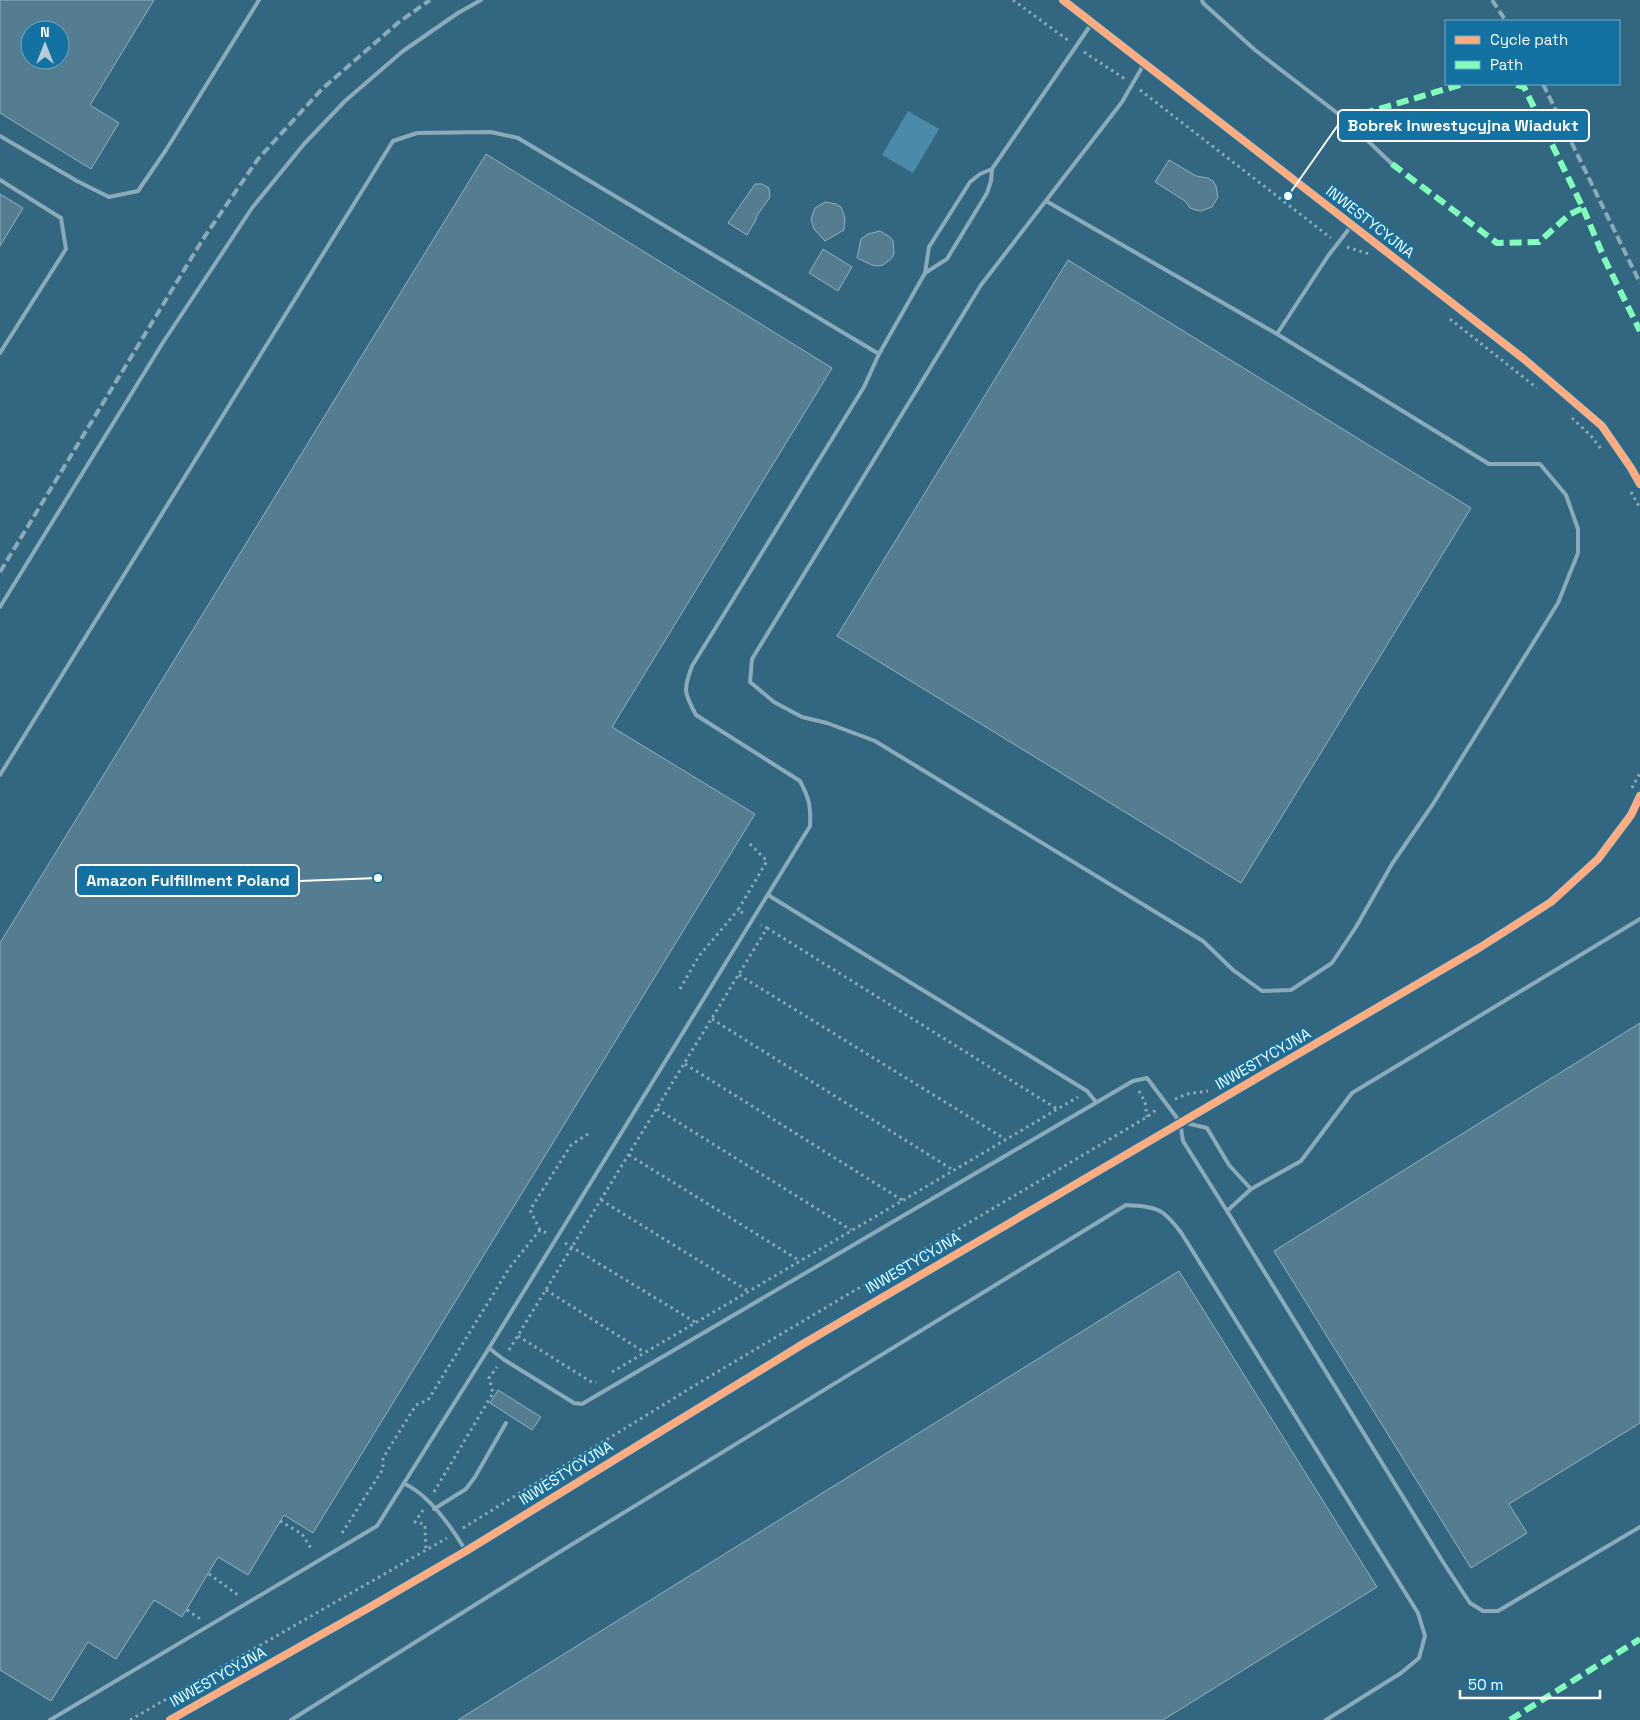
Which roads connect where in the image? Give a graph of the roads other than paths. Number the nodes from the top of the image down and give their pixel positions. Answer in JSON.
{"nodes":[{"id":1,"x":259,"y":0,"type":"edge"},
{"id":2,"x":481,"y":0,"type":"edge"},
{"id":3,"x":1062,"y":0,"type":"edge"},
{"id":4,"x":1202,"y":0,"type":"edge"},
{"id":5,"x":1092,"y":23,"type":"junction"},
{"id":6,"x":1144,"y":64,"type":"junction"},
{"id":7,"x":0,"y":136,"type":"edge"},
{"id":8,"x":1392,"y":164,"type":"dead end"},
{"id":9,"x":992,"y":169,"type":"junction"},
{"id":10,"x":0,"y":180,"type":"edge"},
{"id":11,"x":1046,"y":201,"type":"junction"},
{"id":12,"x":1352,"y":225,"type":"junction"},
{"id":13,"x":925,"y":273,"type":"junction"},
{"id":14,"x":1277,"y":334,"type":"junction"},
{"id":15,"x":0,"y":353,"type":"edge"},
{"id":16,"x":879,"y":354,"type":"junction"},
{"id":17,"x":1640,"y":484,"type":"edge"},
{"id":18,"x":0,"y":607,"type":"edge"},
{"id":19,"x":0,"y":775,"type":"edge"},
{"id":20,"x":1640,"y":796,"type":"edge"},
{"id":21,"x":768,"y":895,"type":"junction"},
{"id":22,"x":1640,"y":919,"type":"edge"},
{"id":23,"x":1096,"y":1102,"type":"junction"},
{"id":24,"x":1180,"y":1122,"type":"junction"},
{"id":25,"x":1251,"y":1189,"type":"junction"},
{"id":26,"x":1227,"y":1212,"type":"junction"},
{"id":27,"x":489,"y":1348,"type":"junction"},
{"id":28,"x":506,"y":1422,"type":"dead end"},
{"id":29,"x":405,"y":1484,"type":"junction"},
{"id":30,"x":434,"y":1509,"type":"junction"},
{"id":31,"x":1640,"y":1527,"type":"edge"},
{"id":32,"x":466,"y":1551,"type":"junction"},
{"id":33,"x":50,"y":1720,"type":"edge"},
{"id":34,"x":170,"y":1720,"type":"edge"},
{"id":35,"x":291,"y":1720,"type":"edge"},
{"id":36,"x":1326,"y":1720,"type":"edge"}],
"edges":[{"from":1,"to":7,"type":"lane"},
{"from":2,"to":18,"type":"lane"},
{"from":3,"to":5,"type":"street","name":"INWESTYCYJNA"},
{"from":4,"to":8,"type":"lane"},
{"from":5,"to":6,"type":"street","name":"INWESTYCYJNA"},
{"from":5,"to":9,"type":"lane"},
{"from":6,"to":11,"type":"lane"},
{"from":6,"to":12,"type":"street","name":"INWESTYCYJNA"},
{"from":9,"to":13,"type":"lane"},
{"from":9,"to":13,"type":"lane"},
{"from":10,"to":15,"type":"lane"},
{"from":11,"to":14,"type":"lane"},
{"from":11,"to":14,"type":"lane"},
{"from":12,"to":14,"type":"lane"},
{"from":12,"to":17,"type":"street","name":"INWESTYCYJNA"},
{"from":13,"to":16,"type":"lane"},
{"from":16,"to":19,"type":"lane"},
{"from":16,"to":21,"type":"lane"},
{"from":20,"to":24,"type":"street","name":"INWESTYCYJNA"},
{"from":21,"to":23,"type":"lane"},
{"from":21,"to":27,"type":"lane"},
{"from":22,"to":25,"type":"lane"},
{"from":23,"to":24,"type":"lane"},
{"from":23,"to":27,"type":"lane"},
{"from":24,"to":25,"type":"lane"},
{"from":24,"to":26,"type":"lane"},
{"from":24,"to":32,"type":"street","name":"INWESTYCYJNA"},
{"from":25,"to":26,"type":"lane"},
{"from":26,"to":31,"type":"lane"},
{"from":27,"to":29,"type":"lane"},
{"from":28,"to":30,"type":"lane"},
{"from":29,"to":30,"type":"lane"},
{"from":29,"to":33,"type":"lane"},
{"from":30,"to":32,"type":"lane"},
{"from":32,"to":34,"type":"street","name":"INWESTYCYJNA"},
{"from":35,"to":36,"type":"lane"}]}
